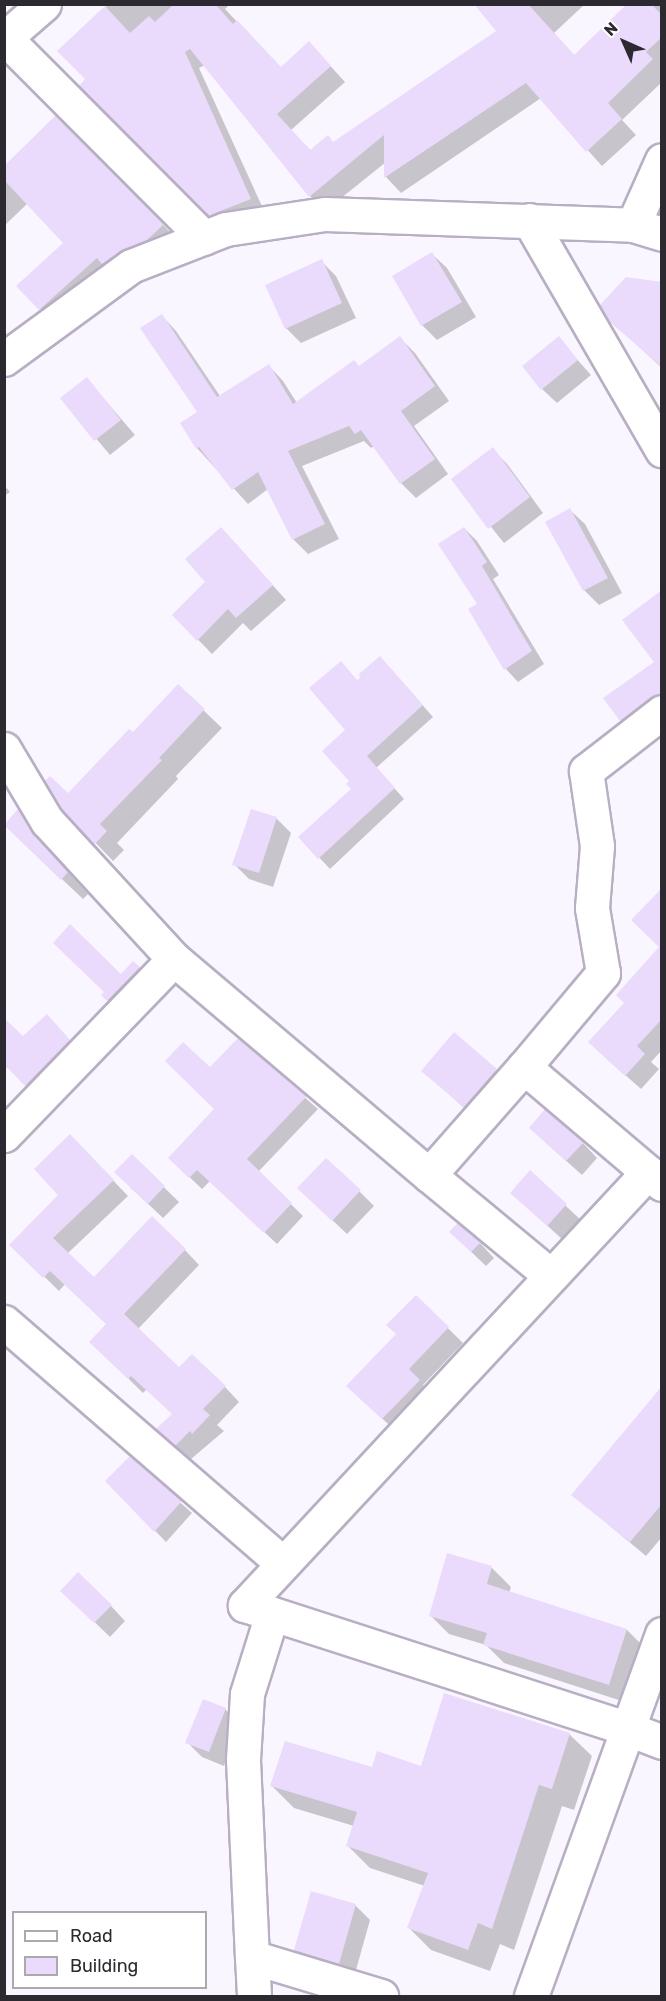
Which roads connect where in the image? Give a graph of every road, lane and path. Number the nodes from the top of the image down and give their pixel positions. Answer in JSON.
{"nodes":[{"id":1,"x":44,"y":4,"type":"edge"},
{"id":2,"x":5,"y":38,"type":"edge"},
{"id":3,"x":662,"y":160,"type":"edge"},
{"id":4,"x":529,"y":220,"type":"junction"},
{"id":5,"x":647,"y":230,"type":"edge"},
{"id":6,"x":204,"y":238,"type":"junction"},
{"id":7,"x":4,"y":360,"type":"edge"},
{"id":8,"x":662,"y":450,"type":"edge"},
{"id":9,"x":662,"y":712,"type":"edge"},
{"id":10,"x":4,"y":749,"type":"edge"},
{"id":11,"x":174,"y":958,"type":"junction"},
{"id":12,"x":524,"y":1067,"type":"junction"},
{"id":13,"x":4,"y":1135,"type":"edge"},
{"id":14,"x":429,"y":1175,"type":"junction"},
{"id":15,"x":655,"y":1178,"type":"edge"},
{"id":16,"x":551,"y":1276,"type":"junction"},
{"id":17,"x":4,"y":1322,"type":"edge"},
{"id":18,"x":282,"y":1563,"type":"junction"},
{"id":19,"x":272,"y":1614,"type":"junction"},
{"id":20,"x":662,"y":1634,"type":"edge"},
{"id":21,"x":626,"y":1728,"type":"junction"},
{"id":22,"x":662,"y":1742,"type":"edge"},
{"id":23,"x":252,"y":1957,"type":"junction"},
{"id":24,"x":254,"y":1996,"type":"edge"},
{"id":25,"x":381,"y":1996,"type":"edge"},
{"id":26,"x":531,"y":1996,"type":"edge"}],
"edges":[{"from":1,"to":2,"type":"street"},
{"from":2,"to":6,"type":"street"},
{"from":3,"to":5,"type":"street"},
{"from":4,"to":5,"type":"street"},
{"from":4,"to":6,"type":"street"},
{"from":4,"to":8,"type":"street"},
{"from":6,"to":7,"type":"street"},
{"from":9,"to":12,"type":"street"},
{"from":10,"to":11,"type":"street"},
{"from":11,"to":13,"type":"street"},
{"from":11,"to":14,"type":"street"},
{"from":12,"to":14,"type":"street"},
{"from":12,"to":15,"type":"street"},
{"from":14,"to":16,"type":"street"},
{"from":15,"to":16,"type":"street"},
{"from":16,"to":18,"type":"street"},
{"from":17,"to":18,"type":"street"},
{"from":18,"to":19,"type":"street"},
{"from":19,"to":21,"type":"street"},
{"from":19,"to":23,"type":"street"},
{"from":20,"to":21,"type":"street"},
{"from":21,"to":22,"type":"street"},
{"from":21,"to":26,"type":"street"},
{"from":23,"to":24,"type":"street"},
{"from":23,"to":25,"type":"street"}]}
